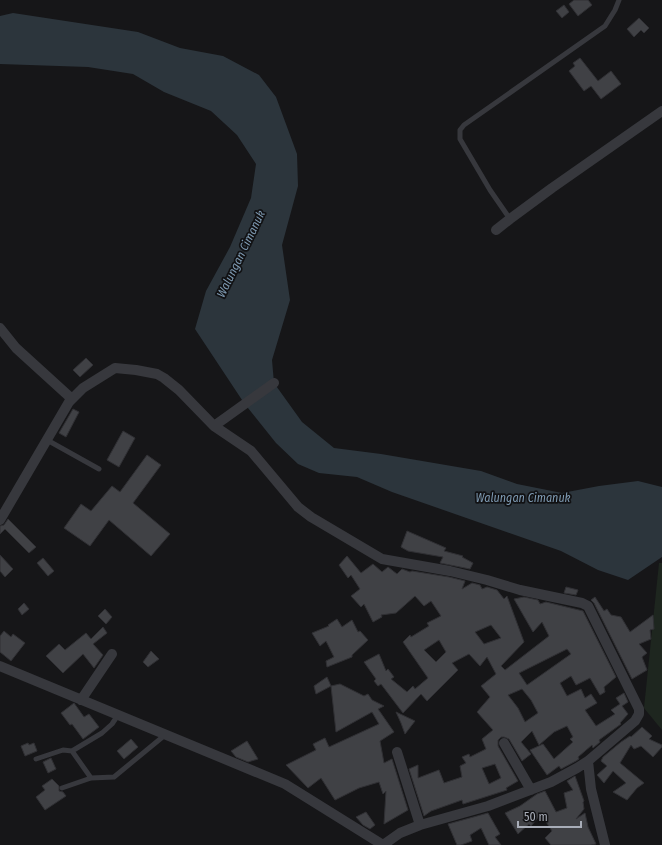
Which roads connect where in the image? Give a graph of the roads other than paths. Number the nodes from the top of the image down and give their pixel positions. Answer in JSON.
{"nodes":[{"id":1,"x":619,"y":0,"type":"edge"},
{"id":2,"x":662,"y":111,"type":"edge"},
{"id":3,"x":510,"y":219,"type":"junction"},
{"id":4,"x":496,"y":230,"type":"dead end"},
{"id":5,"x":0,"y":328,"type":"edge"},
{"id":6,"x":274,"y":383,"type":"dead end"},
{"id":7,"x":72,"y":399,"type":"junction"},
{"id":8,"x":214,"y":426,"type":"junction"},
{"id":9,"x":47,"y":440,"type":"junction"},
{"id":10,"x":99,"y":469,"type":"dead end"},
{"id":11,"x":0,"y":520,"type":"edge"},
{"id":12,"x":112,"y":654,"type":"dead end"},
{"id":13,"x":0,"y":666,"type":"edge"},
{"id":14,"x":81,"y":700,"type":"junction"},
{"id":15,"x":118,"y":716,"type":"junction"},
{"id":16,"x":165,"y":735,"type":"junction"},
{"id":17,"x":504,"y":743,"type":"dead end"},
{"id":18,"x":72,"y":751,"type":"junction"},
{"id":19,"x":397,"y":752,"type":"dead end"},
{"id":20,"x":36,"y":759,"type":"dead end"},
{"id":21,"x":588,"y":761,"type":"junction"},
{"id":22,"x":91,"y":778,"type":"junction"},
{"id":23,"x":62,"y":788,"type":"dead end"},
{"id":24,"x":531,"y":790,"type":"junction"},
{"id":25,"x":420,"y":825,"type":"junction"},
{"id":26,"x":383,"y":845,"type":"edge"},
{"id":27,"x":605,"y":845,"type":"edge"}],
"edges":[{"from":1,"to":3,"type":"lane"},
{"from":2,"to":3,"type":"street"},
{"from":3,"to":4,"type":"street"},
{"from":5,"to":7,"type":"street"},
{"from":6,"to":8,"type":"street"},
{"from":7,"to":8,"type":"street"},
{"from":7,"to":9,"type":"street"},
{"from":8,"to":21,"type":"street"},
{"from":9,"to":10,"type":"lane"},
{"from":9,"to":11,"type":"street"},
{"from":12,"to":14,"type":"street"},
{"from":13,"to":14,"type":"street"},
{"from":14,"to":15,"type":"street"},
{"from":15,"to":16,"type":"street"},
{"from":15,"to":18,"type":"lane"},
{"from":16,"to":22,"type":"lane"},
{"from":16,"to":26,"type":"street"},
{"from":17,"to":24,"type":"street"},
{"from":18,"to":20,"type":"lane"},
{"from":18,"to":22,"type":"lane"},
{"from":19,"to":25,"type":"street"},
{"from":21,"to":24,"type":"street"},
{"from":21,"to":27,"type":"street"},
{"from":22,"to":23,"type":"lane"},
{"from":24,"to":25,"type":"street"},
{"from":25,"to":26,"type":"street"}]}
